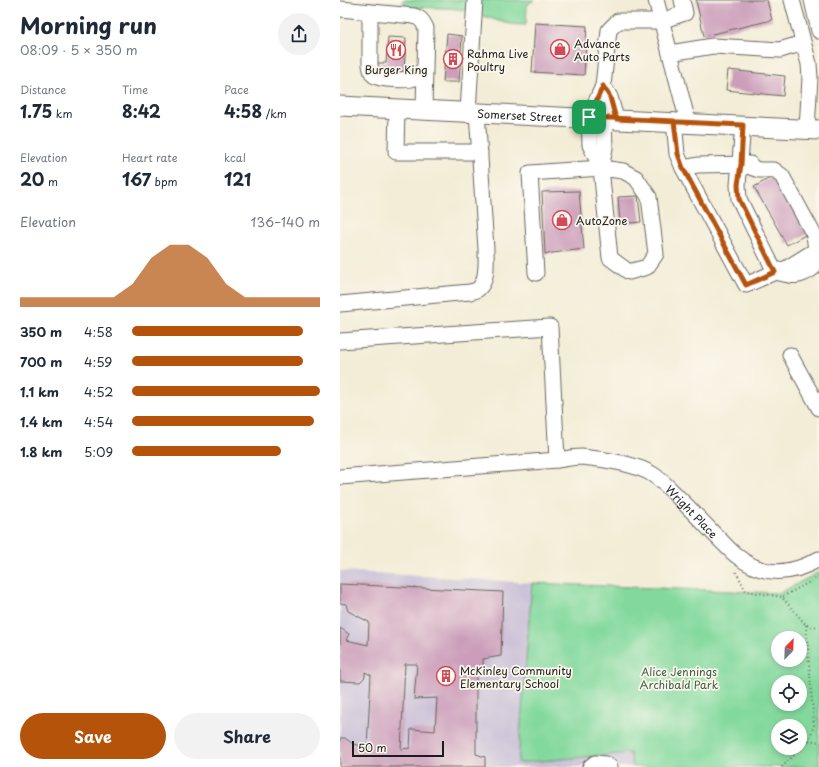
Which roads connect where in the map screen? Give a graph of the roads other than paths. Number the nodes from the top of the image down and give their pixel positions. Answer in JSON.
{"nodes":[{"id":1,"x":475,"y":0,"type":"edge"},
{"id":2,"x":656,"y":0,"type":"edge"},
{"id":3,"x":682,"y":0,"type":"edge"},
{"id":4,"x":792,"y":0,"type":"edge"},
{"id":5,"x":812,"y":0,"type":"edge"},
{"id":6,"x":340,"y":9,"type":"edge"},
{"id":7,"x":368,"y":12,"type":"junction"},
{"id":8,"x":662,"y":21,"type":"junction"},
{"id":9,"x":819,"y":31,"type":"edge"},
{"id":10,"x":803,"y":43,"type":"junction"},
{"id":11,"x":670,"y":53,"type":"junction"},
{"id":12,"x":424,"y":69,"type":"junction"},
{"id":13,"x":603,"y":86,"type":"junction"},
{"id":14,"x":340,"y":106,"type":"edge"},
{"id":15,"x":397,"y":108,"type":"junction"},
{"id":16,"x":424,"y":109,"type":"junction"},
{"id":17,"x":473,"y":112,"type":"junction"},
{"id":18,"x":603,"y":118,"type":"junction"},
{"id":19,"x":681,"y":122,"type":"junction"},
{"id":20,"x":743,"y":125,"type":"junction"},
{"id":21,"x":813,"y":129,"type":"edge"},
{"id":22,"x":480,"y":152,"type":"junction"},
{"id":23,"x":741,"y":164,"type":"junction"},
{"id":24,"x":601,"y":168,"type":"junction"},
{"id":25,"x":683,"y":168,"type":"junction"},
{"id":26,"x":819,"y":230,"type":"edge"},
{"id":27,"x":775,"y":272,"type":"junction"},
{"id":28,"x":536,"y":273,"type":"dead end"},
{"id":29,"x":819,"y":273,"type":"edge"},
{"id":30,"x":340,"y":304,"type":"edge"},
{"id":31,"x":340,"y":341,"type":"edge"},
{"id":32,"x":790,"y":355,"type":"dead end"},
{"id":33,"x":819,"y":408,"type":"edge"},
{"id":34,"x":557,"y":460,"type":"junction"},
{"id":35,"x":340,"y":477,"type":"edge"},
{"id":36,"x":819,"y":559,"type":"edge"},
{"id":37,"x":590,"y":767,"type":"edge"},
{"id":38,"x":610,"y":767,"type":"edge"}],
"edges":[{"from":1,"to":17,"type":"street"},
{"from":2,"to":8,"type":"street"},
{"from":3,"to":8,"type":"street"},
{"from":4,"to":10,"type":"street"},
{"from":5,"to":9,"type":"street"},
{"from":6,"to":7,"type":"street"},
{"from":7,"to":12,"type":"street"},
{"from":7,"to":12,"type":"street"},
{"from":8,"to":11,"type":"street"},
{"from":8,"to":13,"type":"street"},
{"from":10,"to":11,"type":"street"},
{"from":10,"to":21,"type":"street"},
{"from":11,"to":19,"type":"street"},
{"from":12,"to":16,"type":"street"},
{"from":13,"to":18,"type":"street"},
{"from":13,"to":18,"type":"street"},
{"from":14,"to":15,"type":"main road","name":"Somerset Street"},
{"from":15,"to":16,"type":"main road","name":"Somerset Street"},
{"from":15,"to":22,"type":"street"},
{"from":16,"to":17,"type":"main road","name":"Somerset Street"},
{"from":17,"to":18,"type":"main road","name":"Somerset Street"},
{"from":17,"to":22,"type":"street"},
{"from":18,"to":19,"type":"main road","name":"Somerset Street"},
{"from":18,"to":24,"type":"street"},
{"from":19,"to":20,"type":"main road","name":"Somerset Street"},
{"from":19,"to":25,"type":"street"},
{"from":20,"to":21,"type":"main road","name":"Somerset Street"},
{"from":20,"to":23,"type":"street"},
{"from":22,"to":30,"type":"street"},
{"from":23,"to":25,"type":"street"},
{"from":23,"to":26,"type":"street"},
{"from":23,"to":27,"type":"street"},
{"from":23,"to":27,"type":"street"},
{"from":24,"to":24,"type":"street"},
{"from":24,"to":28,"type":"street"},
{"from":25,"to":27,"type":"street"},
{"from":27,"to":29,"type":"street"},
{"from":31,"to":34,"type":"street"},
{"from":32,"to":33,"type":"street"},
{"from":34,"to":35,"type":"street","name":"Wright Place"},
{"from":34,"to":36,"type":"street","name":"Wright Place"},
{"from":37,"to":38,"type":"street"}]}
